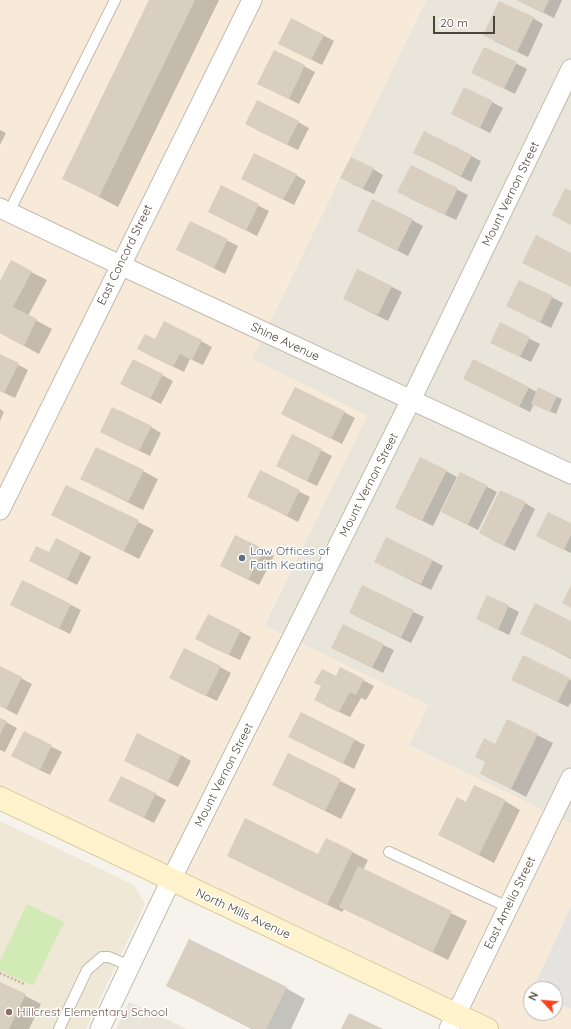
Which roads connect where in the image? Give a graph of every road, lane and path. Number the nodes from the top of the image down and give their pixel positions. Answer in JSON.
{"nodes":[{"id":1,"x":115,"y":0,"type":"edge"},
{"id":2,"x":252,"y":0,"type":"edge"},
{"id":3,"x":571,"y":69,"type":"edge"},
{"id":4,"x":4,"y":210,"type":"edge"},
{"id":5,"x":120,"y":266,"type":"junction"},
{"id":6,"x":411,"y":400,"type":"junction"},
{"id":7,"x":571,"y":474,"type":"edge"},
{"id":8,"x":0,"y":510,"type":"edge"},
{"id":9,"x":571,"y":778,"type":"edge"},
{"id":10,"x":0,"y":798,"type":"edge"},
{"id":11,"x":389,"y":852,"type":"dead end"},
{"id":12,"x":171,"y":880,"type":"junction"},
{"id":13,"x":508,"y":907,"type":"junction"},
{"id":14,"x":130,"y":966,"type":"junction"},
{"id":15,"x":0,"y":973,"type":"edge"},
{"id":16,"x":24,"y":984,"type":"dead end"},
{"id":17,"x":452,"y":1022,"type":"edge"},
{"id":18,"x":59,"y":1029,"type":"edge"},
{"id":19,"x":100,"y":1029,"type":"edge"},
{"id":20,"x":487,"y":1029,"type":"edge"}],
"edges":[{"from":1,"to":4,"type":"lane"},
{"from":2,"to":5,"type":"street","name":"East Concord Street"},
{"from":3,"to":6,"type":"street","name":"Mount Vernon Street"},
{"from":4,"to":5,"type":"street","name":"Shine Avenue"},
{"from":5,"to":6,"type":"street","name":"Shine Avenue"},
{"from":5,"to":8,"type":"street","name":"East Concord Street"},
{"from":6,"to":7,"type":"street","name":"Shine Avenue"},
{"from":6,"to":12,"type":"street","name":"Mount Vernon Street"},
{"from":9,"to":13,"type":"street","name":"East Amelia Street"},
{"from":10,"to":12,"type":"main road","name":"North Mills Avenue"},
{"from":11,"to":13,"type":"lane"},
{"from":12,"to":14,"type":"street","name":"Mount Vernon Street"},
{"from":12,"to":17,"type":"main road","name":"North Mills Avenue"},
{"from":13,"to":17,"type":"street","name":"East Amelia Street"},
{"from":14,"to":18,"type":"lane"},
{"from":14,"to":19,"type":"street","name":"Mount Vernon Street"},
{"from":15,"to":16,"type":"path"},
{"from":17,"to":20,"type":"main road","name":"North Mills Avenue"}]}
